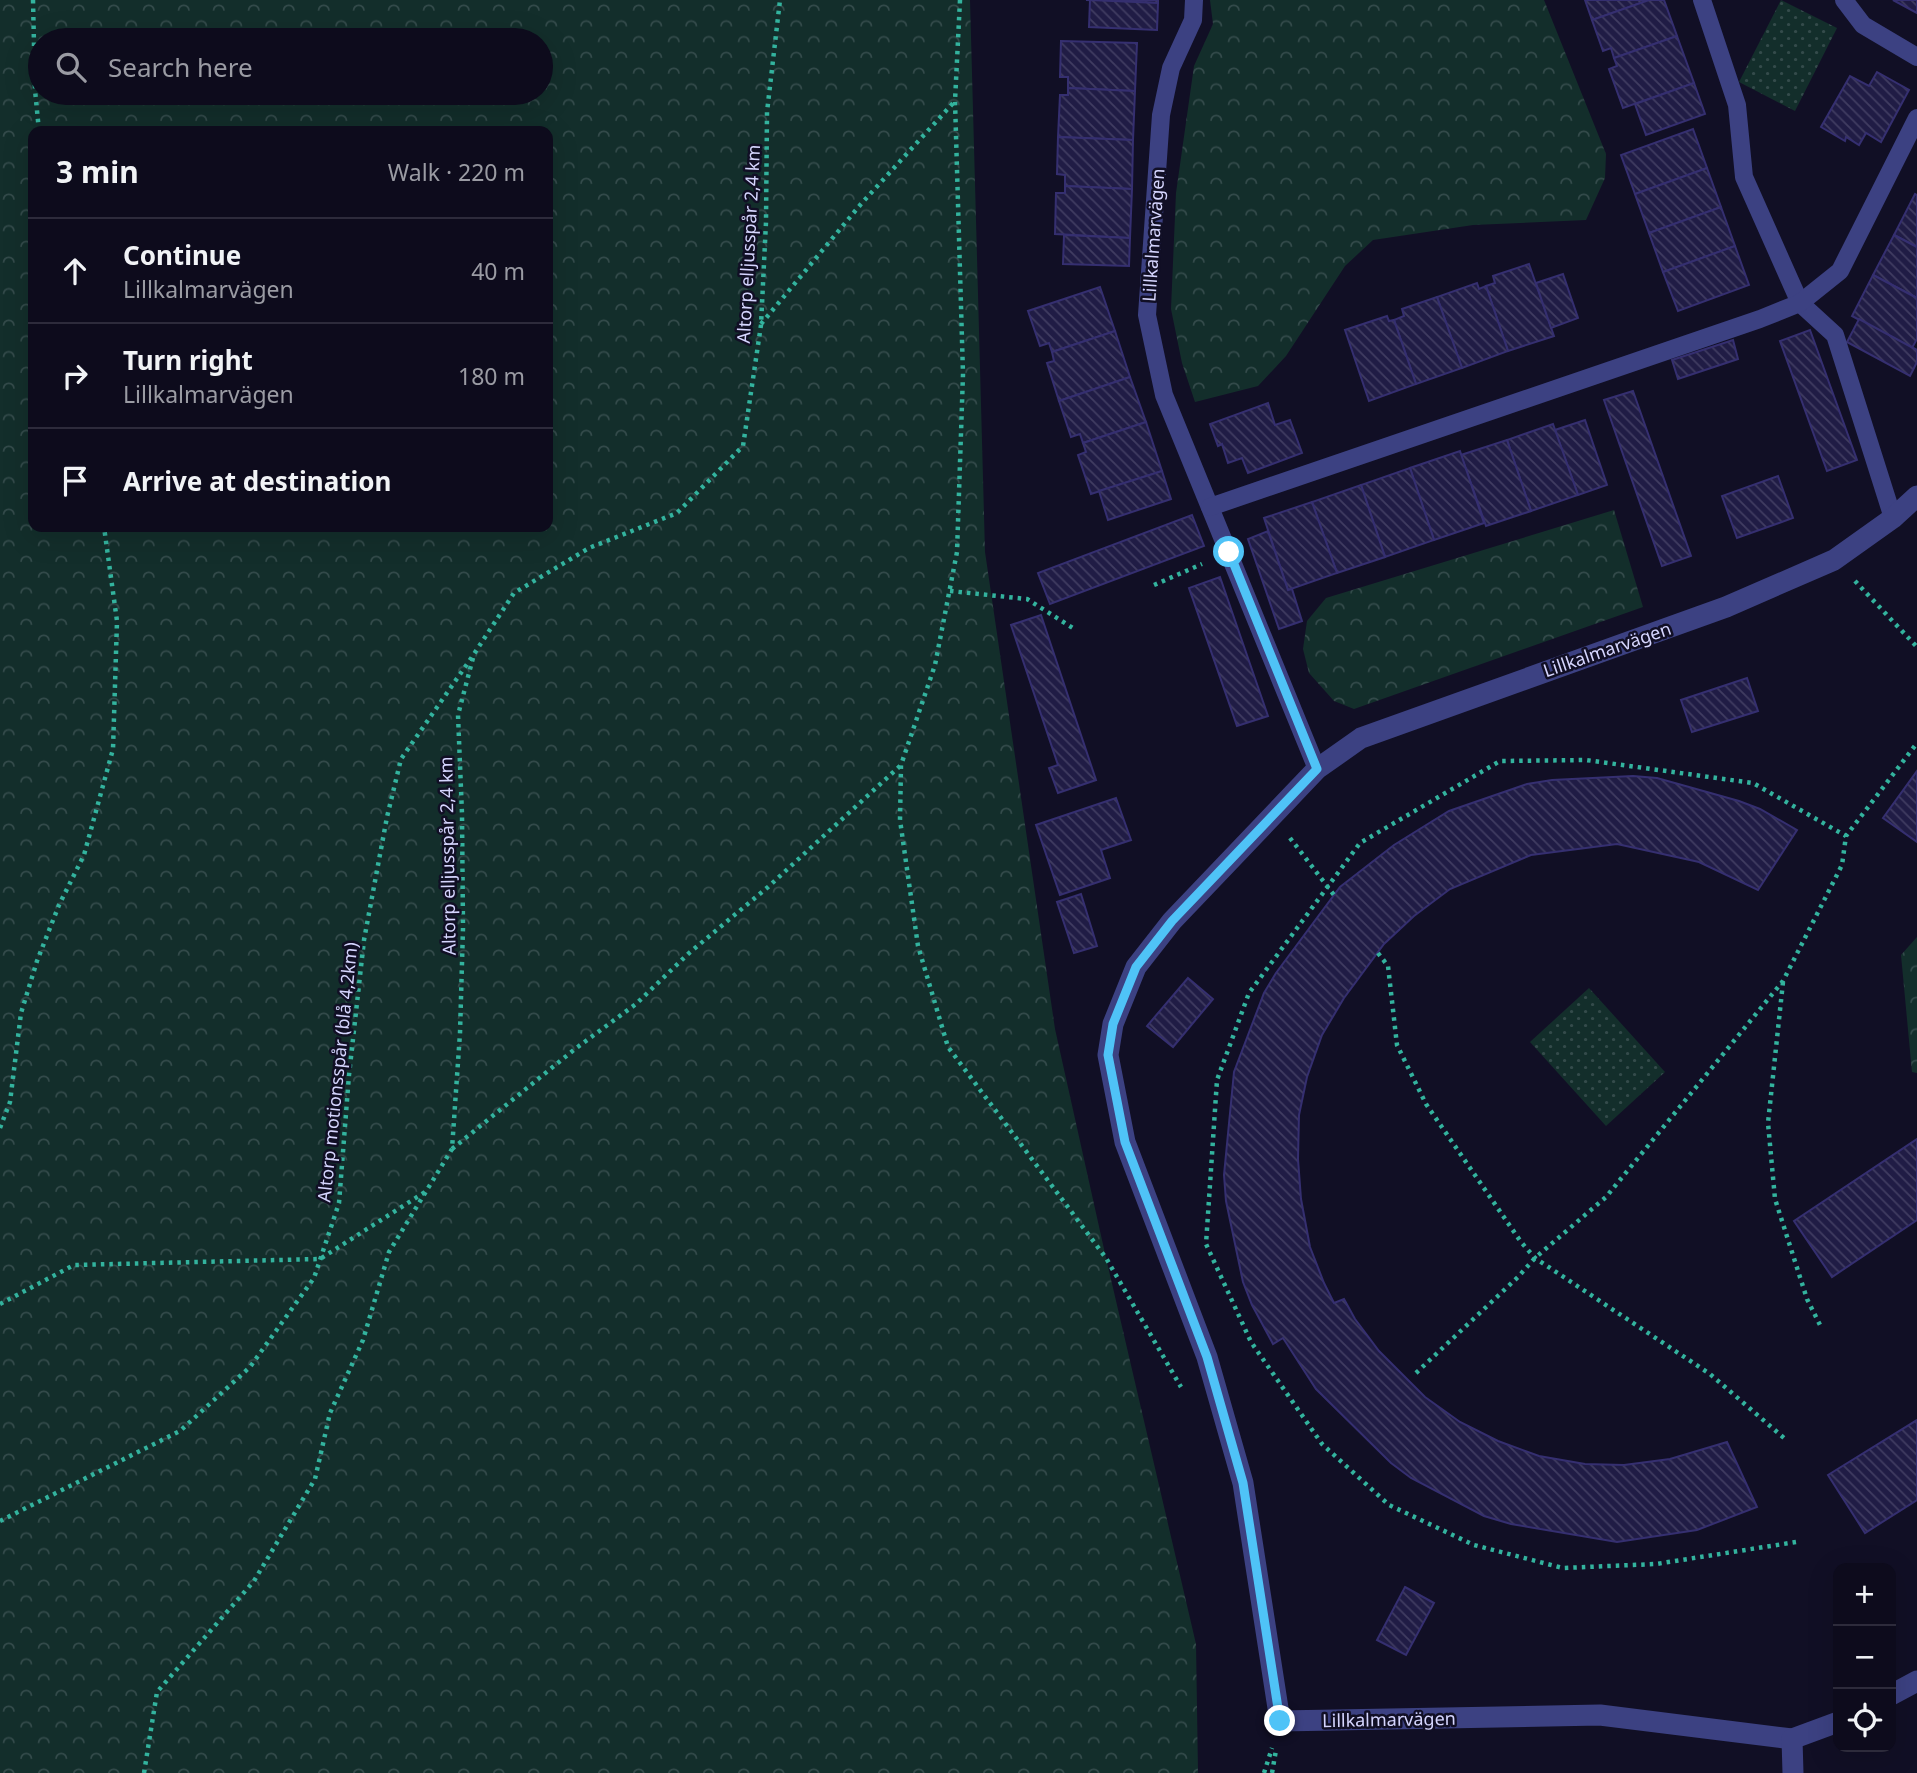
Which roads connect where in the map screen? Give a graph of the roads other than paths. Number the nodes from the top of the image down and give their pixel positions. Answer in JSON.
{"nodes":[{"id":1,"x":1194,"y":0,"type":"edge"},
{"id":2,"x":1702,"y":0,"type":"edge"},
{"id":3,"x":1844,"y":0,"type":"edge"},
{"id":4,"x":1917,"y":57,"type":"edge"},
{"id":5,"x":1917,"y":118,"type":"edge"},
{"id":6,"x":1800,"y":303,"type":"junction"},
{"id":7,"x":1917,"y":496,"type":"edge"},
{"id":8,"x":1210,"y":507,"type":"junction"},
{"id":9,"x":1893,"y":519,"type":"junction"},
{"id":10,"x":1317,"y":769,"type":"junction"},
{"id":11,"x":1917,"y":1681,"type":"edge"},
{"id":12,"x":1896,"y":1692,"type":"edge"},
{"id":13,"x":1833,"y":1724,"type":"edge"},
{"id":14,"x":1792,"y":1739,"type":"junction"},
{"id":15,"x":1793,"y":1773,"type":"edge"}],
"edges":[{"from":1,"to":8,"type":"lane","name":"Lillkalmarvägen"},
{"from":2,"to":6,"type":"lane"},
{"from":3,"to":4,"type":"lane"},
{"from":5,"to":6,"type":"lane"},
{"from":6,"to":8,"type":"lane"},
{"from":6,"to":9,"type":"lane"},
{"from":7,"to":9,"type":"street","name":"Lillkalmarvägen"},
{"from":8,"to":10,"type":"lane","name":"Lillkalmarvägen"},
{"from":9,"to":10,"type":"street","name":"Lillkalmarvägen"},
{"from":10,"to":14,"type":"street","name":"Lillkalmarvägen"},
{"from":11,"to":12,"type":"street"},
{"from":13,"to":14,"type":"street"},
{"from":14,"to":15,"type":"street"}]}
